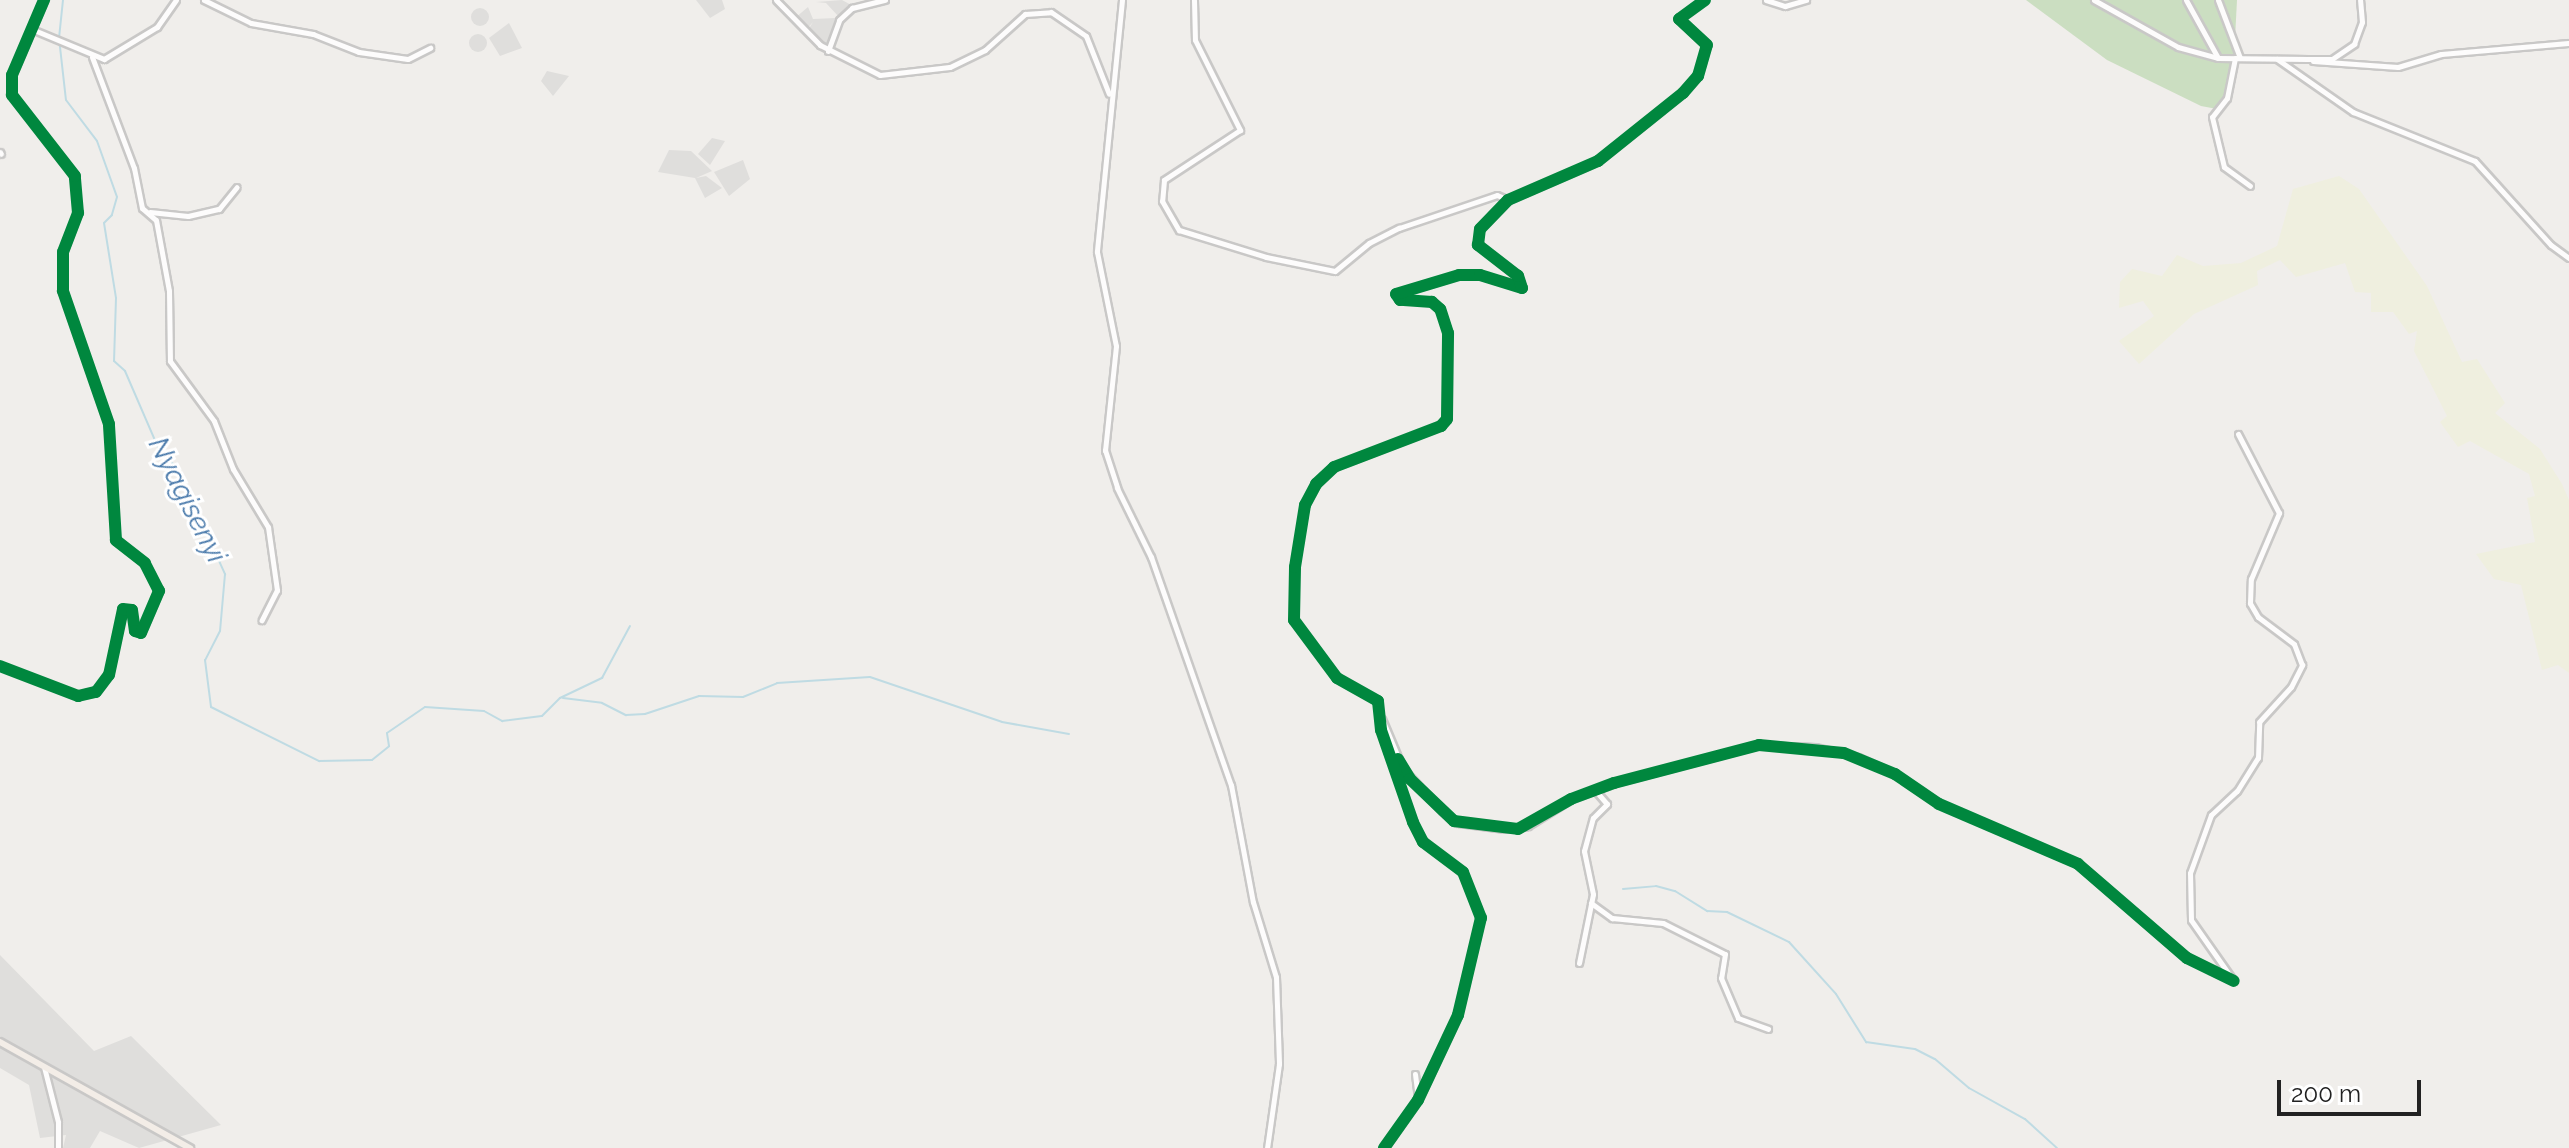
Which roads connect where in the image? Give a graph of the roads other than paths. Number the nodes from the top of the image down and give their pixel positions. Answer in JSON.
{"nodes":[{"id":1,"x":44,"y":0,"type":"edge"},
{"id":2,"x":176,"y":0,"type":"edge"},
{"id":3,"x":204,"y":0,"type":"edge"},
{"id":4,"x":776,"y":0,"type":"edge"},
{"id":5,"x":885,"y":0,"type":"edge"},
{"id":6,"x":1122,"y":0,"type":"edge"},
{"id":7,"x":1194,"y":0,"type":"edge"},
{"id":8,"x":1705,"y":0,"type":"edge"},
{"id":9,"x":1766,"y":0,"type":"edge"},
{"id":10,"x":1806,"y":0,"type":"edge"},
{"id":11,"x":2094,"y":0,"type":"edge"},
{"id":12,"x":2186,"y":0,"type":"edge"},
{"id":13,"x":2218,"y":0,"type":"edge"},
{"id":14,"x":2360,"y":0,"type":"edge"},
{"id":15,"x":34,"y":30,"type":"junction"},
{"id":16,"x":2569,"y":43,"type":"edge"},
{"id":17,"x":430,"y":48,"type":"dead end"},
{"id":18,"x":828,"y":51,"type":"junction"},
{"id":19,"x":92,"y":57,"type":"junction"},
{"id":20,"x":2218,"y":58,"type":"junction"},
{"id":21,"x":2237,"y":58,"type":"junction"},
{"id":22,"x":2277,"y":59,"type":"junction"},
{"id":23,"x":2308,"y":59,"type":"junction"},
{"id":24,"x":1109,"y":95,"type":"junction"},
{"id":25,"x":2250,"y":186,"type":"dead end"},
{"id":26,"x":237,"y":187,"type":"dead end"},
{"id":27,"x":1508,"y":200,"type":"junction"},
{"id":28,"x":150,"y":212,"type":"junction"},
{"id":29,"x":2569,"y":258,"type":"edge"},
{"id":30,"x":2238,"y":434,"type":"dead end"},
{"id":31,"x":262,"y":620,"type":"dead end"},
{"id":32,"x":0,"y":666,"type":"edge"},
{"id":33,"x":1380,"y":714,"type":"junction"},
{"id":34,"x":1595,"y":790,"type":"junction"},
{"id":35,"x":1591,"y":903,"type":"junction"},
{"id":36,"x":1579,"y":963,"type":"dead end"},
{"id":37,"x":1768,"y":1029,"type":"dead end"},
{"id":38,"x":0,"y":1042,"type":"edge"},
{"id":39,"x":44,"y":1067,"type":"junction"},
{"id":40,"x":1415,"y":1074,"type":"dead end"},
{"id":41,"x":1418,"y":1100,"type":"junction"},
{"id":42,"x":58,"y":1148,"type":"edge"},
{"id":43,"x":190,"y":1148,"type":"edge"},
{"id":44,"x":1267,"y":1148,"type":"edge"},
{"id":45,"x":1384,"y":1148,"type":"edge"}],
"edges":[{"from":1,"to":15,"type":"street"},
{"from":2,"to":19,"type":"street"},
{"from":3,"to":17,"type":"street"},
{"from":4,"to":18,"type":"street"},
{"from":5,"to":18,"type":"street"},
{"from":6,"to":24,"type":"street"},
{"from":7,"to":27,"type":"street"},
{"from":8,"to":27,"type":"street"},
{"from":9,"to":10,"type":"street"},
{"from":11,"to":20,"type":"street"},
{"from":12,"to":20,"type":"street"},
{"from":13,"to":21,"type":"street"},
{"from":14,"to":23,"type":"street"},
{"from":15,"to":19,"type":"street"},
{"from":15,"to":32,"type":"street"},
{"from":16,"to":23,"type":"street"},
{"from":18,"to":24,"type":"street"},
{"from":19,"to":28,"type":"street"},
{"from":20,"to":21,"type":"street"},
{"from":21,"to":22,"type":"street"},
{"from":21,"to":25,"type":"street"},
{"from":22,"to":23,"type":"street"},
{"from":22,"to":29,"type":"street"},
{"from":24,"to":44,"type":"street"},
{"from":26,"to":28,"type":"street"},
{"from":27,"to":33,"type":"street"},
{"from":28,"to":31,"type":"street"},
{"from":30,"to":34,"type":"street"},
{"from":33,"to":34,"type":"street"},
{"from":33,"to":41,"type":"street"},
{"from":34,"to":35,"type":"street"},
{"from":35,"to":36,"type":"street"},
{"from":35,"to":37,"type":"street"},
{"from":38,"to":39,"type":"main road"},
{"from":39,"to":42,"type":"street"},
{"from":39,"to":43,"type":"main road"},
{"from":40,"to":41,"type":"street"},
{"from":41,"to":45,"type":"street"}]}
